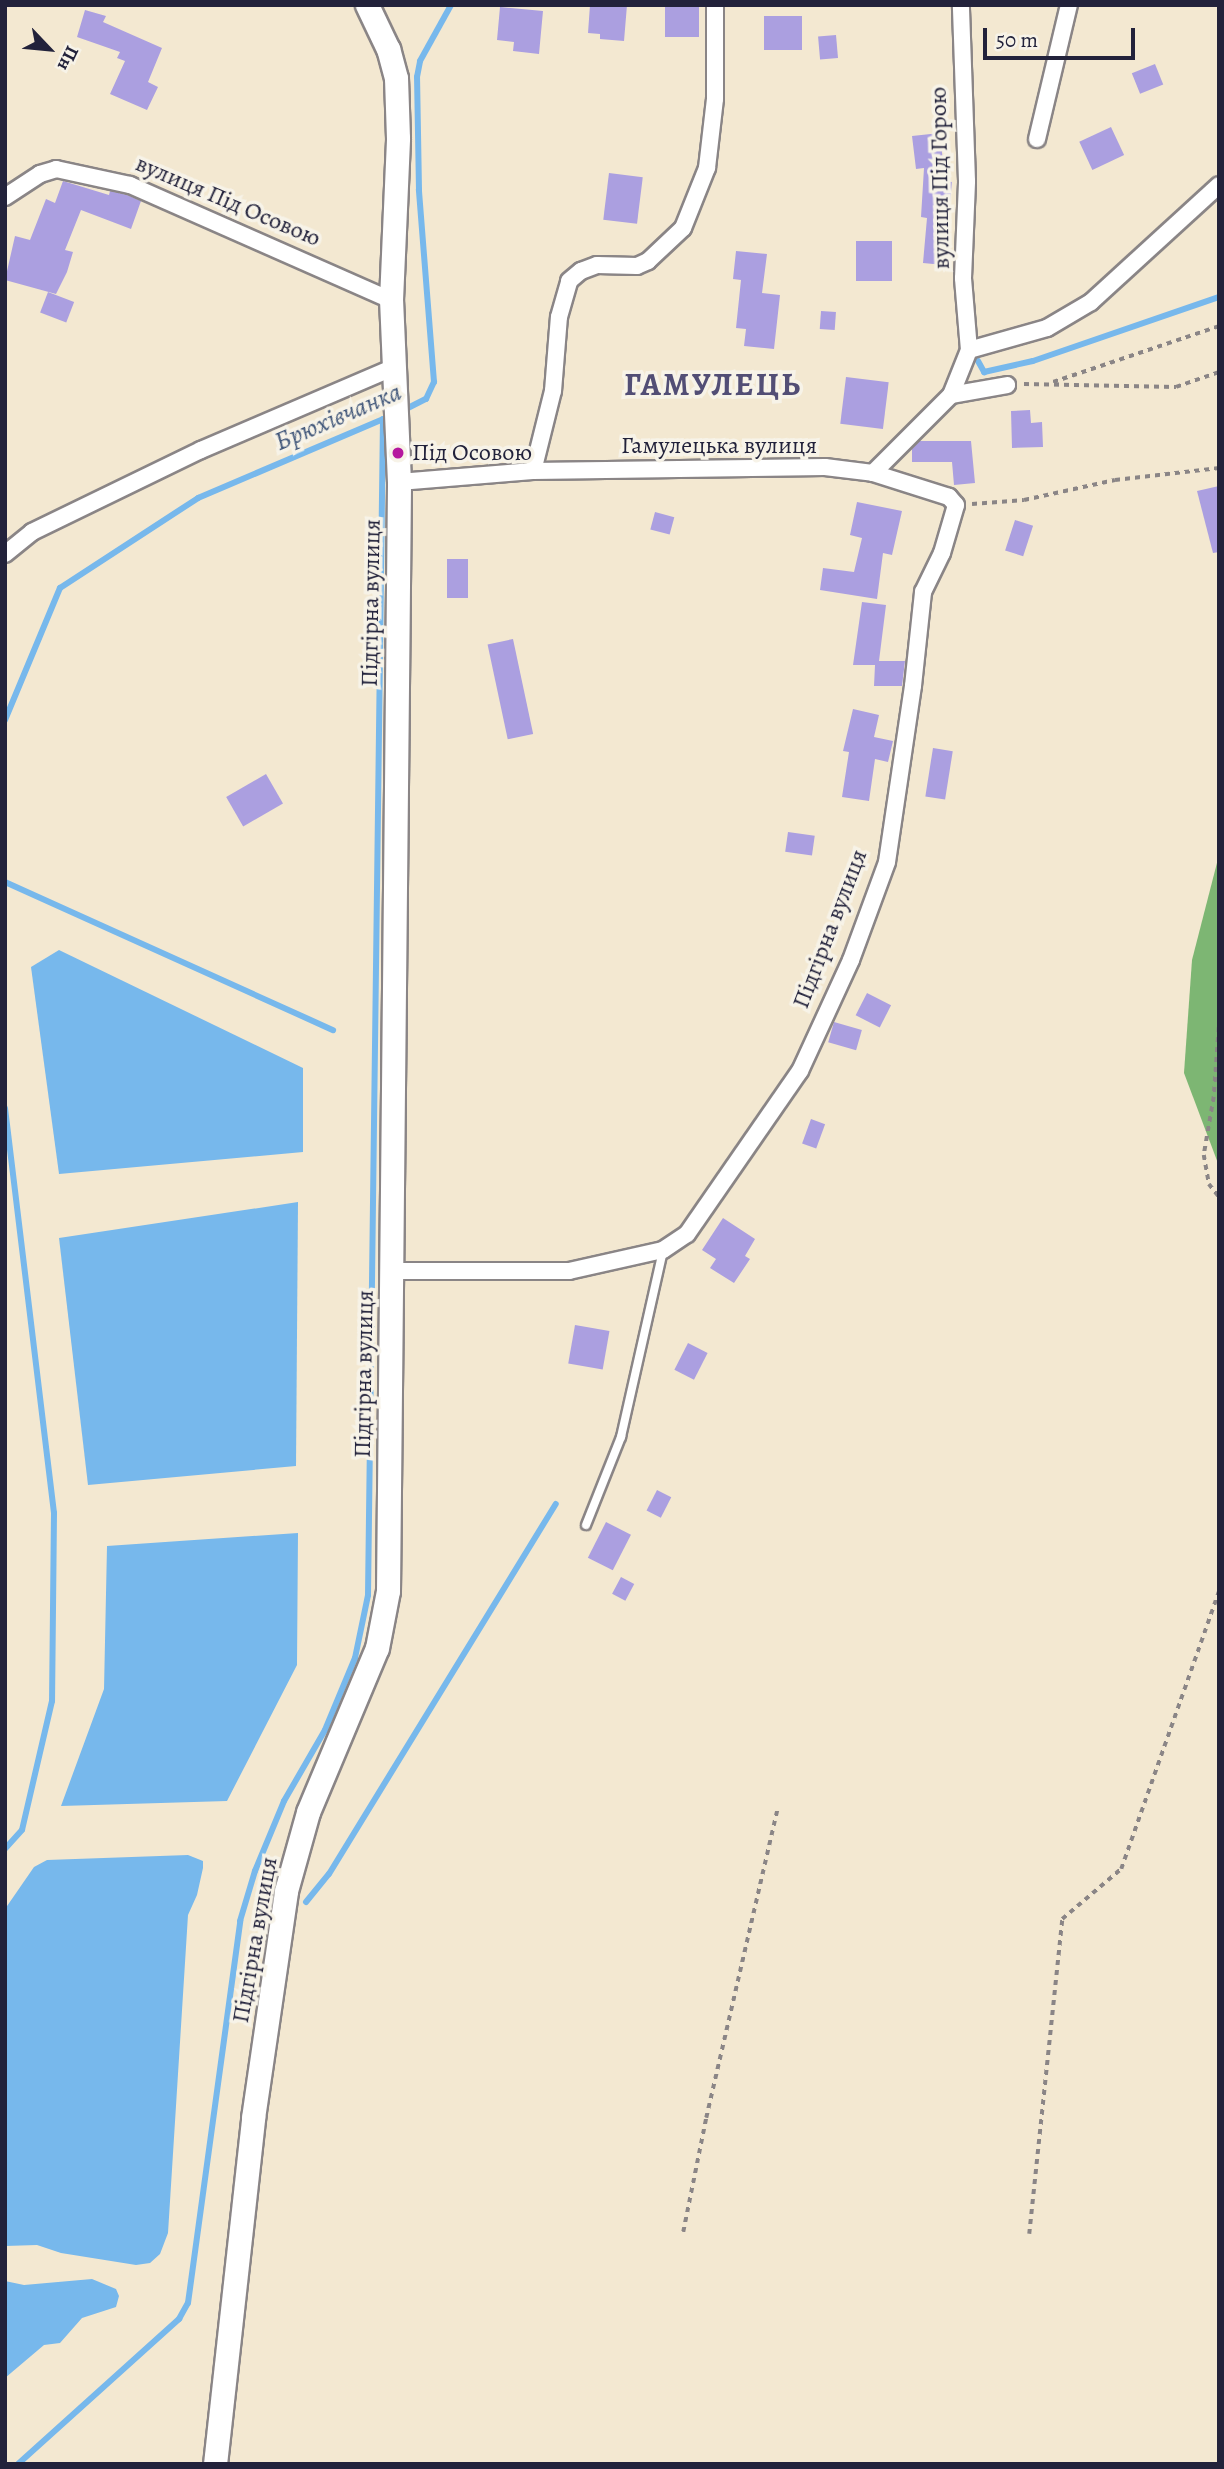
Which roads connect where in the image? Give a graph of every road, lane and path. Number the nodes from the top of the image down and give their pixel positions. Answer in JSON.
{"nodes":[{"id":1,"x":368,"y":5,"type":"edge"},
{"id":2,"x":715,"y":5,"type":"edge"},
{"id":3,"x":961,"y":5,"type":"edge"},
{"id":4,"x":1069,"y":5,"type":"edge"},
{"id":5,"x":1037,"y":139,"type":"dead end"},
{"id":6,"x":1219,"y":185,"type":"edge"},
{"id":7,"x":5,"y":197,"type":"edge"},
{"id":8,"x":391,"y":300,"type":"junction"},
{"id":9,"x":1219,"y":326,"type":"edge"},
{"id":10,"x":969,"y":350,"type":"junction"},
{"id":11,"x":392,"y":368,"type":"junction"},
{"id":12,"x":1219,"y":372,"type":"edge"},
{"id":13,"x":1051,"y":383,"type":"junction"},
{"id":14,"x":1007,"y":385,"type":"joint"},
{"id":15,"x":951,"y":395,"type":"junction"},
{"id":16,"x":1219,"y":468,"type":"edge"},
{"id":17,"x":533,"y":471,"type":"junction"},
{"id":18,"x":873,"y":473,"type":"junction"},
{"id":19,"x":398,"y":482,"type":"junction"},
{"id":20,"x":956,"y":505,"type":"junction"},
{"id":21,"x":5,"y":554,"type":"edge"},
{"id":22,"x":1219,"y":1027,"type":"edge"},
{"id":23,"x":1219,"y":1197,"type":"edge"},
{"id":24,"x":663,"y":1250,"type":"junction"},
{"id":25,"x":391,"y":1271,"type":"junction"},
{"id":26,"x":586,"y":1525,"type":"dead end"},
{"id":27,"x":1219,"y":1591,"type":"edge"},
{"id":28,"x":777,"y":1810,"type":"dead end"},
{"id":29,"x":682,"y":2232,"type":"dead end"},
{"id":30,"x":1030,"y":2234,"type":"dead end"},
{"id":31,"x":215,"y":2464,"type":"edge"}],
"edges":[{"from":1,"to":8,"type":"street"},
{"from":2,"to":17,"type":"street"},
{"from":3,"to":10,"type":"street","name":"вулиця Під Горою"},
{"from":4,"to":5,"type":"street"},
{"from":6,"to":10,"type":"street"},
{"from":7,"to":8,"type":"street","name":"вулиця Під Осовою"},
{"from":8,"to":11,"type":"street"},
{"from":9,"to":13,"type":"path"},
{"from":10,"to":15,"type":"street"},
{"from":11,"to":19,"type":"street","name":"Підгірна вулиця"},
{"from":11,"to":21,"type":"street"},
{"from":12,"to":13,"type":"path"},
{"from":13,"to":14,"type":"path"},
{"from":14,"to":15,"type":"street"},
{"from":15,"to":18,"type":"street"},
{"from":16,"to":20,"type":"path"},
{"from":17,"to":18,"type":"street","name":"Гамулецька вулиця"},
{"from":17,"to":19,"type":"street","name":"Гамулецька вулиця"},
{"from":18,"to":20,"type":"street"},
{"from":19,"to":25,"type":"street","name":"Підгірна вулиця"},
{"from":20,"to":24,"type":"street","name":"Підгірна вулиця"},
{"from":22,"to":23,"type":"path"},
{"from":24,"to":25,"type":"street","name":"Підгірна вулиця"},
{"from":24,"to":26,"type":"lane"},
{"from":25,"to":31,"type":"street","name":"Підгірна вулиця"},
{"from":27,"to":30,"type":"path"},
{"from":28,"to":29,"type":"path"}]}
